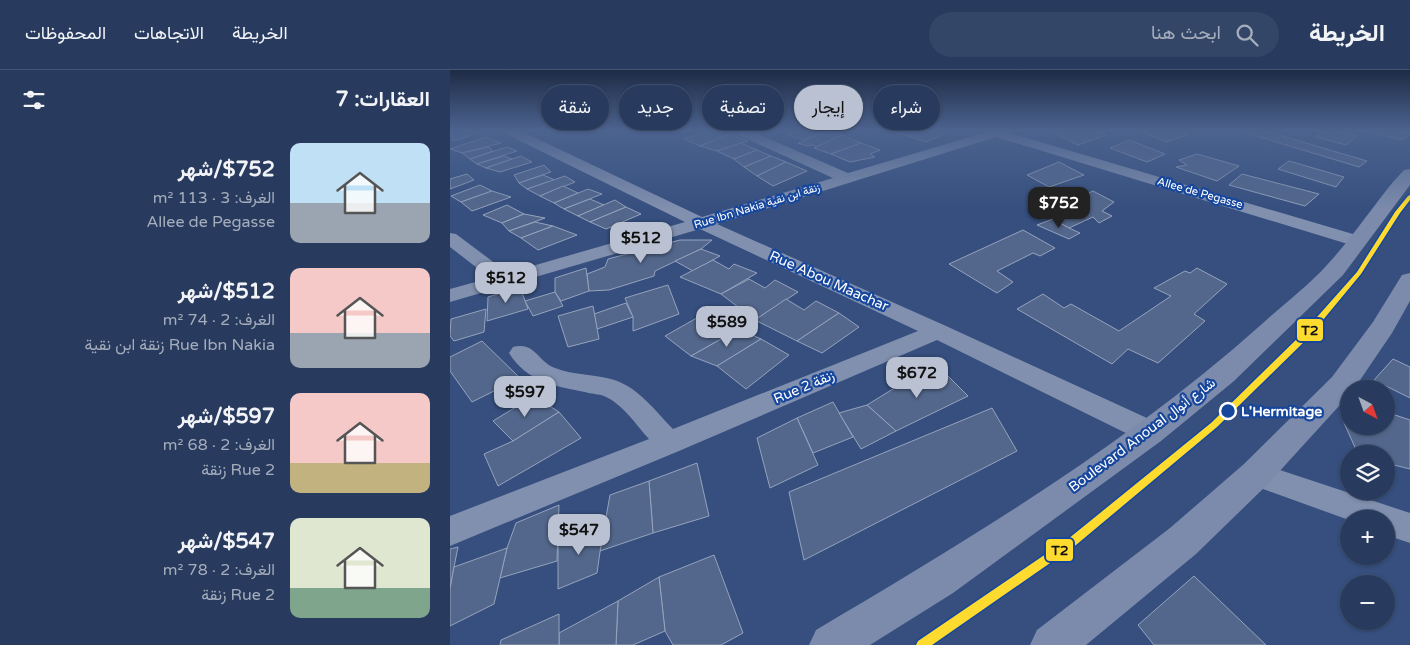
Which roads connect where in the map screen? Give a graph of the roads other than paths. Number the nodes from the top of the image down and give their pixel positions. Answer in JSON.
{"nodes":[{"id":1,"x":564,"y":157,"type":"edge"},
{"id":2,"x":799,"y":157,"type":"edge"},
{"id":3,"x":914,"y":157,"type":"edge"},
{"id":4,"x":1081,"y":157,"type":"edge"},
{"id":5,"x":1410,"y":174,"type":"edge"},
{"id":6,"x":846,"y":178,"type":"junction"},
{"id":7,"x":701,"y":223,"type":"junction"},
{"id":8,"x":450,"y":238,"type":"edge"},
{"id":9,"x":1357,"y":241,"type":"junction"},
{"id":10,"x":505,"y":280,"type":"junction"},
{"id":11,"x":1410,"y":280,"type":"edge"},
{"id":12,"x":450,"y":296,"type":"edge"},
{"id":13,"x":938,"y":331,"type":"junction"},
{"id":14,"x":521,"y":352,"type":"dead end"},
{"id":15,"x":1150,"y":432,"type":"junction"},
{"id":16,"x":669,"y":443,"type":"junction"},
{"id":17,"x":1256,"y":474,"type":"junction"},
{"id":18,"x":1359,"y":510,"type":"edge"},
{"id":19,"x":1395,"y":523,"type":"edge"},
{"id":20,"x":1410,"y":528,"type":"edge"},
{"id":21,"x":450,"y":530,"type":"edge"},
{"id":22,"x":831,"y":645,"type":"edge"},
{"id":23,"x":1052,"y":645,"type":"edge"}],
"edges":[{"from":1,"to":7,"type":"street","name":"Rue Abou Maachar"},
{"from":2,"to":6,"type":"street"},
{"from":3,"to":6,"type":"street","name":"Rue Ibn Nakia زنقة ابن نقية"},
{"from":4,"to":9,"type":"street","name":"Allee de Pegasse"},
{"from":5,"to":9,"type":"street","name":"Boulevard Anoual شارع أنوال"},
{"from":6,"to":7,"type":"street","name":"Rue Ibn Nakia زنقة ابن نقية"},
{"from":7,"to":10,"type":"street","name":"Rue Ibn Nakia زنقة ابن نقية"},
{"from":7,"to":13,"type":"street","name":"Rue Abou Maachar"},
{"from":8,"to":10,"type":"street"},
{"from":9,"to":15,"type":"street","name":"Boulevard Anoual شارع أنوال"},
{"from":10,"to":12,"type":"street","name":"Rue Ibn Nakia زنقة ابن نقية"},
{"from":11,"to":17,"type":"street"},
{"from":13,"to":15,"type":"street","name":"Rue Abou Maachar"},
{"from":13,"to":16,"type":"street","name":"Rue 2 زنقة"},
{"from":14,"to":16,"type":"street"},
{"from":15,"to":22,"type":"street","name":"Boulevard Anoual شارع أنوال"},
{"from":16,"to":21,"type":"street","name":"Rue 2 زنقة"},
{"from":17,"to":18,"type":"street"},
{"from":17,"to":23,"type":"street"},
{"from":19,"to":20,"type":"street"}]}
